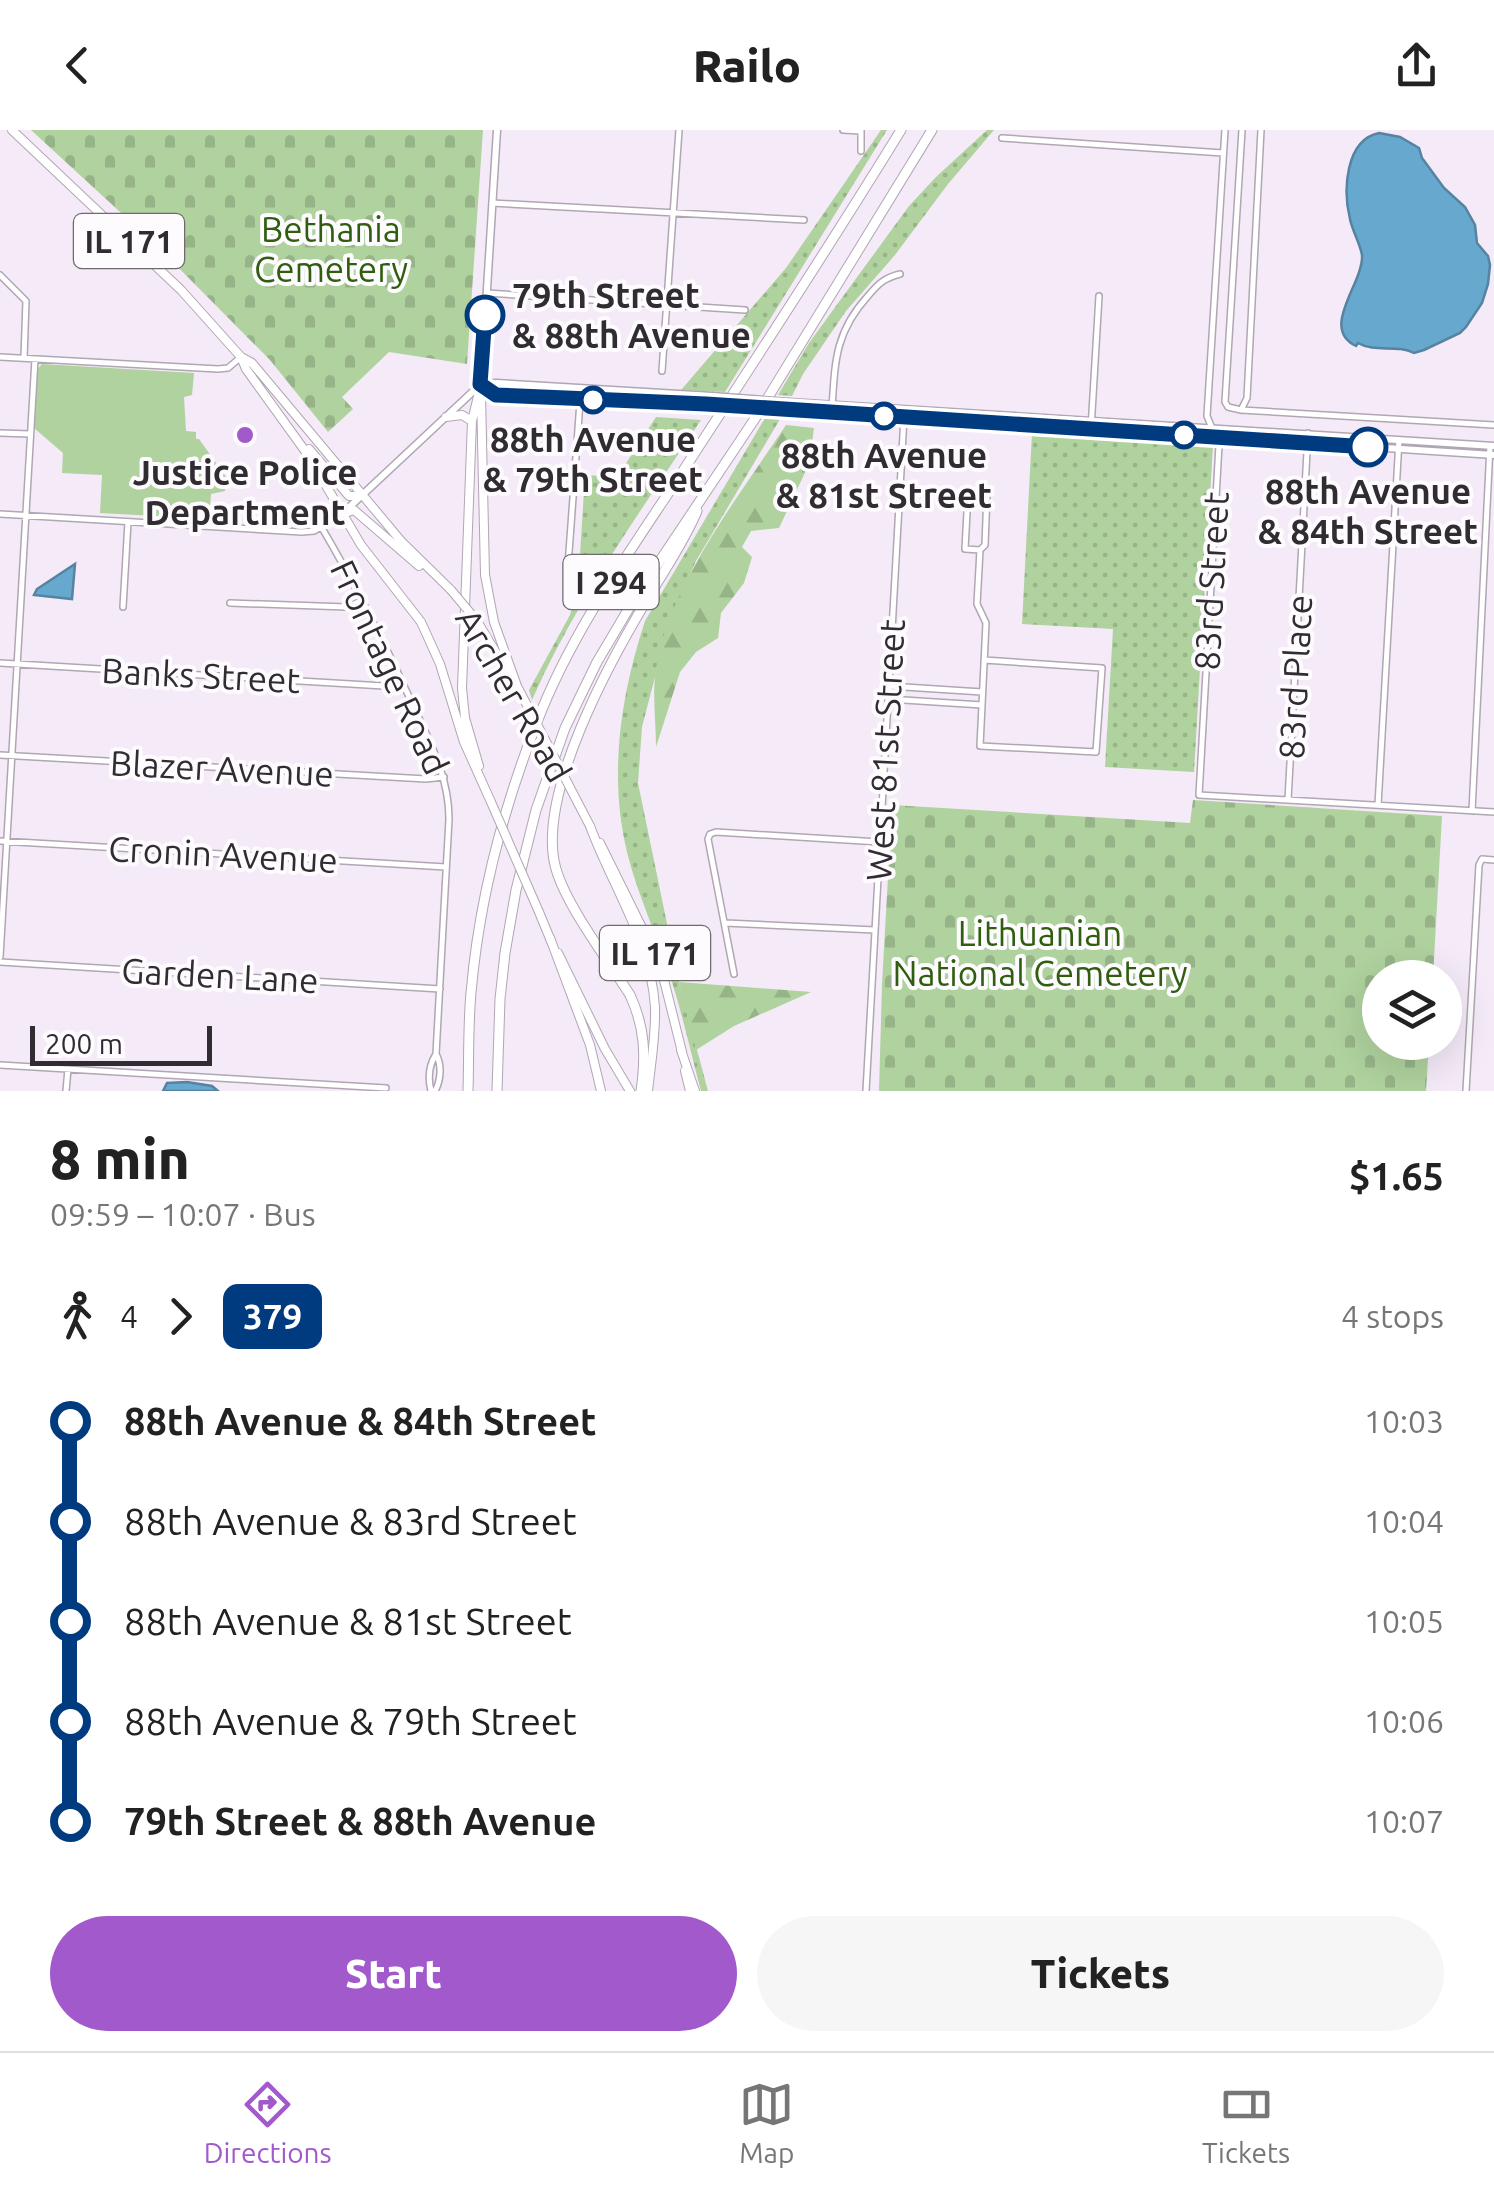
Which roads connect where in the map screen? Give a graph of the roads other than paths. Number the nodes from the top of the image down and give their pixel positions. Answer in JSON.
{"nodes":[{"id":1,"x":12,"y":130,"type":"edge"},
{"id":2,"x":497,"y":130,"type":"edge"},
{"id":3,"x":678,"y":130,"type":"edge"},
{"id":4,"x":843,"y":130,"type":"edge"},
{"id":5,"x":901,"y":130,"type":"edge"},
{"id":6,"x":932,"y":130,"type":"edge"},
{"id":7,"x":1225,"y":130,"type":"edge"},
{"id":8,"x":1242,"y":130,"type":"edge"},
{"id":9,"x":1261,"y":130,"type":"edge"},
{"id":10,"x":861,"y":131,"type":"edge"},
{"id":11,"x":1002,"y":138,"type":"dead end"},
{"id":12,"x":861,"y":151,"type":"dead end"},
{"id":13,"x":1223,"y":153,"type":"junction"},
{"id":14,"x":492,"y":203,"type":"junction"},
{"id":15,"x":674,"y":213,"type":"junction"},
{"id":16,"x":804,"y":220,"type":"dead end"},
{"id":17,"x":900,"y":274,"type":"dead end"},
{"id":18,"x":0,"y":275,"type":"edge"},
{"id":19,"x":486,"y":294,"type":"junction"},
{"id":20,"x":1098,"y":296,"type":"dead end"},
{"id":21,"x":667,"y":305,"type":"junction"},
{"id":22,"x":745,"y":310,"type":"dead end"},
{"id":23,"x":0,"y":357,"type":"edge"},
{"id":24,"x":241,"y":357,"type":"junction"},
{"id":25,"x":24,"y":358,"type":"junction"},
{"id":26,"x":35,"y":359,"type":"junction"},
{"id":27,"x":662,"y":371,"type":"dead end"},
{"id":28,"x":480,"y":384,"type":"junction"},
{"id":29,"x":581,"y":388,"type":"junction"},
{"id":30,"x":581,"y":400,"type":"junction"},
{"id":31,"x":832,"y":408,"type":"junction"},
{"id":32,"x":1241,"y":410,"type":"junction"},
{"id":33,"x":904,"y":413,"type":"junction"},
{"id":34,"x":446,"y":418,"type":"junction"},
{"id":35,"x":472,"y":421,"type":"junction"},
{"id":36,"x":1091,"y":425,"type":"junction"},
{"id":37,"x":1494,"y":425,"type":"edge"},
{"id":38,"x":290,"y":427,"type":"junction"},
{"id":39,"x":1212,"y":427,"type":"junction"},
{"id":40,"x":0,"y":432,"type":"edge"},
{"id":41,"x":30,"y":434,"type":"junction"},
{"id":42,"x":1308,"y":434,"type":"junction"},
{"id":43,"x":1216,"y":437,"type":"junction"},
{"id":44,"x":1308,"y":443,"type":"junction"},
{"id":45,"x":1398,"y":444,"type":"junction"},
{"id":46,"x":1492,"y":450,"type":"edge"},
{"id":47,"x":704,"y":493,"type":"junction"},
{"id":48,"x":363,"y":496,"type":"junction"},
{"id":49,"x":0,"y":514,"type":"edge"},
{"id":50,"x":342,"y":514,"type":"junction"},
{"id":51,"x":25,"y":516,"type":"junction"},
{"id":52,"x":128,"y":522,"type":"junction"},
{"id":53,"x":322,"y":528,"type":"junction"},
{"id":54,"x":980,"y":550,"type":"junction"},
{"id":55,"x":568,"y":566,"type":"dead end"},
{"id":56,"x":435,"y":576,"type":"junction"},
{"id":57,"x":363,"y":600,"type":"junction"},
{"id":58,"x":230,"y":603,"type":"dead end"},
{"id":59,"x":123,"y":607,"type":"dead end"},
{"id":60,"x":984,"y":660,"type":"junction"},
{"id":61,"x":0,"y":663,"type":"edge"},
{"id":62,"x":16,"y":664,"type":"junction"},
{"id":63,"x":402,"y":680,"type":"junction"},
{"id":64,"x":516,"y":686,"type":"junction"},
{"id":65,"x":889,"y":686,"type":"junction"},
{"id":66,"x":982,"y":692,"type":"junction"},
{"id":67,"x":888,"y":699,"type":"junction"},
{"id":68,"x":982,"y":705,"type":"junction"},
{"id":69,"x":0,"y":754,"type":"edge"},
{"id":70,"x":11,"y":755,"type":"junction"},
{"id":71,"x":444,"y":777,"type":"junction"},
{"id":72,"x":482,"y":781,"type":"junction"},
{"id":73,"x":1288,"y":801,"type":"junction"},
{"id":74,"x":1378,"y":806,"type":"junction"},
{"id":75,"x":1472,"y":811,"type":"junction"},
{"id":76,"x":1494,"y":812,"type":"edge"},
{"id":77,"x":590,"y":826,"type":"junction"},
{"id":78,"x":3,"y":841,"type":"edge"},
{"id":79,"x":880,"y":842,"type":"junction"},
{"id":80,"x":1494,"y":860,"type":"edge"},
{"id":81,"x":447,"y":866,"type":"junction"},
{"id":82,"x":725,"y":923,"type":"junction"},
{"id":83,"x":875,"y":930,"type":"junction"},
{"id":84,"x":550,"y":938,"type":"junction"},
{"id":85,"x":0,"y":960,"type":"edge"},
{"id":86,"x":734,"y":974,"type":"dead end"},
{"id":87,"x":440,"y":989,"type":"junction"},
{"id":88,"x":0,"y":1065,"type":"edge"},
{"id":89,"x":68,"y":1069,"type":"junction"},
{"id":90,"x":386,"y":1088,"type":"dead end"},
{"id":91,"x":66,"y":1091,"type":"edge"},
{"id":92,"x":433,"y":1091,"type":"edge"},
{"id":93,"x":468,"y":1091,"type":"edge"},
{"id":94,"x":497,"y":1091,"type":"edge"},
{"id":95,"x":600,"y":1091,"type":"edge"},
{"id":96,"x":630,"y":1091,"type":"edge"},
{"id":97,"x":645,"y":1091,"type":"edge"},
{"id":98,"x":692,"y":1091,"type":"edge"},
{"id":99,"x":866,"y":1091,"type":"edge"},
{"id":100,"x":1466,"y":1091,"type":"edge"}],
"edges":[{"from":1,"to":24,"type":"main road","name":"Archer Road","number":"IL 171"},
{"from":2,"to":14,"type":"street"},
{"from":3,"to":15,"type":"street"},
{"from":4,"to":10,"type":"street"},
{"from":5,"to":93,"type":"highway","number":"I 294"},
{"from":6,"to":47,"type":"highway","number":"I 294"},
{"from":7,"to":13,"type":"street","name":"83rd Street"},
{"from":8,"to":32,"type":"street"},
{"from":9,"to":32,"type":"street"},
{"from":10,"to":12,"type":"street"},
{"from":11,"to":13,"type":"street"},
{"from":13,"to":39,"type":"street","name":"83rd Street"},
{"from":14,"to":15,"type":"street"},
{"from":14,"to":19,"type":"street"},
{"from":15,"to":16,"type":"street"},
{"from":15,"to":21,"type":"street"},
{"from":17,"to":31,"type":"street"},
{"from":18,"to":25,"type":"street"},
{"from":19,"to":21,"type":"street"},
{"from":19,"to":28,"type":"street"},
{"from":20,"to":36,"type":"street"},
{"from":21,"to":22,"type":"street"},
{"from":21,"to":27,"type":"street"},
{"from":23,"to":25,"type":"street"},
{"from":24,"to":26,"type":"street"},
{"from":24,"to":38,"type":"main road","name":"Archer Road","number":"IL 171"},
{"from":24,"to":48,"type":"main road","name":"Archer Road","number":"IL 171"},
{"from":25,"to":26,"type":"street"},
{"from":26,"to":41,"type":"street"},
{"from":28,"to":29,"type":"street"},
{"from":28,"to":30,"type":"street"},
{"from":28,"to":34,"type":"street"},
{"from":28,"to":35,"type":"main road"},
{"from":28,"to":64,"type":"main road"},
{"from":29,"to":30,"type":"street"},
{"from":29,"to":31,"type":"street","bridge":true},
{"from":30,"to":31,"type":"street","bridge":true},
{"from":30,"to":55,"type":"street"},
{"from":31,"to":33,"type":"street"},
{"from":32,"to":37,"type":"street"},
{"from":33,"to":36,"type":"street"},
{"from":33,"to":65,"type":"street","name":"West 81st Street"},
{"from":34,"to":35,"type":"main road"},
{"from":34,"to":48,"type":"street"},
{"from":35,"to":72,"type":"main road"},
{"from":36,"to":39,"type":"street"},
{"from":36,"to":43,"type":"street"},
{"from":38,"to":48,"type":"main road"},
{"from":38,"to":50,"type":"main road","name":"Archer Road","number":"IL 171"},
{"from":39,"to":42,"type":"street"},
{"from":39,"to":43,"type":"street","name":"83rd Street"},
{"from":40,"to":41,"type":"street"},
{"from":41,"to":51,"type":"street"},
{"from":42,"to":44,"type":"street","name":"83rd Place"},
{"from":42,"to":45,"type":"street"},
{"from":43,"to":44,"type":"street"},
{"from":43,"to":73,"type":"street","name":"83rd Street"},
{"from":44,"to":45,"type":"street"},
{"from":44,"to":73,"type":"street","name":"83rd Place"},
{"from":45,"to":46,"type":"street"},
{"from":45,"to":74,"type":"street"},
{"from":46,"to":75,"type":"street"},
{"from":47,"to":94,"type":"highway","number":"I 294"},
{"from":47,"to":97,"type":"highway"},
{"from":48,"to":50,"type":"street"},
{"from":48,"to":56,"type":"main road","name":"Archer Road","number":"IL 171"},
{"from":49,"to":51,"type":"street"},
{"from":50,"to":53,"type":"street"},
{"from":50,"to":56,"type":"main road"},
{"from":50,"to":72,"type":"main road","name":"Archer Road","number":"IL 171"},
{"from":51,"to":52,"type":"street"},
{"from":51,"to":62,"type":"street"},
{"from":52,"to":53,"type":"street"},
{"from":52,"to":59,"type":"street"},
{"from":53,"to":57,"type":"street","name":"Frontage Road"},
{"from":54,"to":54,"type":"street"},
{"from":54,"to":60,"type":"street"},
{"from":56,"to":64,"type":"main road","name":"Archer Road","number":"IL 171","bridge":true},
{"from":57,"to":58,"type":"street"},
{"from":57,"to":63,"type":"street","name":"Frontage Road"},
{"from":60,"to":66,"type":"street"},
{"from":60,"to":68,"type":"street"},
{"from":61,"to":62,"type":"street","name":"Banks Street"},
{"from":62,"to":63,"type":"street","name":"Banks Street"},
{"from":62,"to":70,"type":"street"},
{"from":63,"to":71,"type":"street","name":"Frontage Road"},
{"from":64,"to":77,"type":"main road","name":"Archer Road","number":"IL 171","bridge":true},
{"from":65,"to":66,"type":"street"},
{"from":65,"to":67,"type":"street","name":"West 81st Street"},
{"from":66,"to":68,"type":"street"},
{"from":67,"to":68,"type":"street"},
{"from":67,"to":79,"type":"street","name":"West 81st Street"},
{"from":69,"to":70,"type":"street","name":"Blazer Avenue"},
{"from":70,"to":71,"type":"street","name":"Blazer Avenue"},
{"from":70,"to":78,"type":"street"},
{"from":71,"to":81,"type":"street","name":"Frontage Road"},
{"from":72,"to":84,"type":"main road","number":"IL 171","bridge":true},
{"from":73,"to":74,"type":"street"},
{"from":74,"to":75,"type":"street"},
{"from":75,"to":76,"type":"street"},
{"from":77,"to":97,"type":"main road"},
{"from":77,"to":98,"type":"main road","name":"Archer Road","number":"IL 171"},
{"from":78,"to":81,"type":"street","name":"Cronin Avenue"},
{"from":78,"to":85,"type":"street"},
{"from":79,"to":82,"type":"street"},
{"from":79,"to":83,"type":"street","name":"West 81st Street"},
{"from":80,"to":100,"type":"street"},
{"from":81,"to":87,"type":"street","name":"Frontage Road"},
{"from":82,"to":83,"type":"street"},
{"from":82,"to":86,"type":"street"},
{"from":83,"to":99,"type":"street","name":"West 81st Street"},
{"from":84,"to":95,"type":"main road"},
{"from":84,"to":96,"type":"main road","number":"IL 171"},
{"from":85,"to":87,"type":"street","name":"Garden Lane"},
{"from":87,"to":92,"type":"street","name":"Frontage Road"},
{"from":88,"to":89,"type":"street"},
{"from":89,"to":90,"type":"street"},
{"from":89,"to":91,"type":"street"}]}
